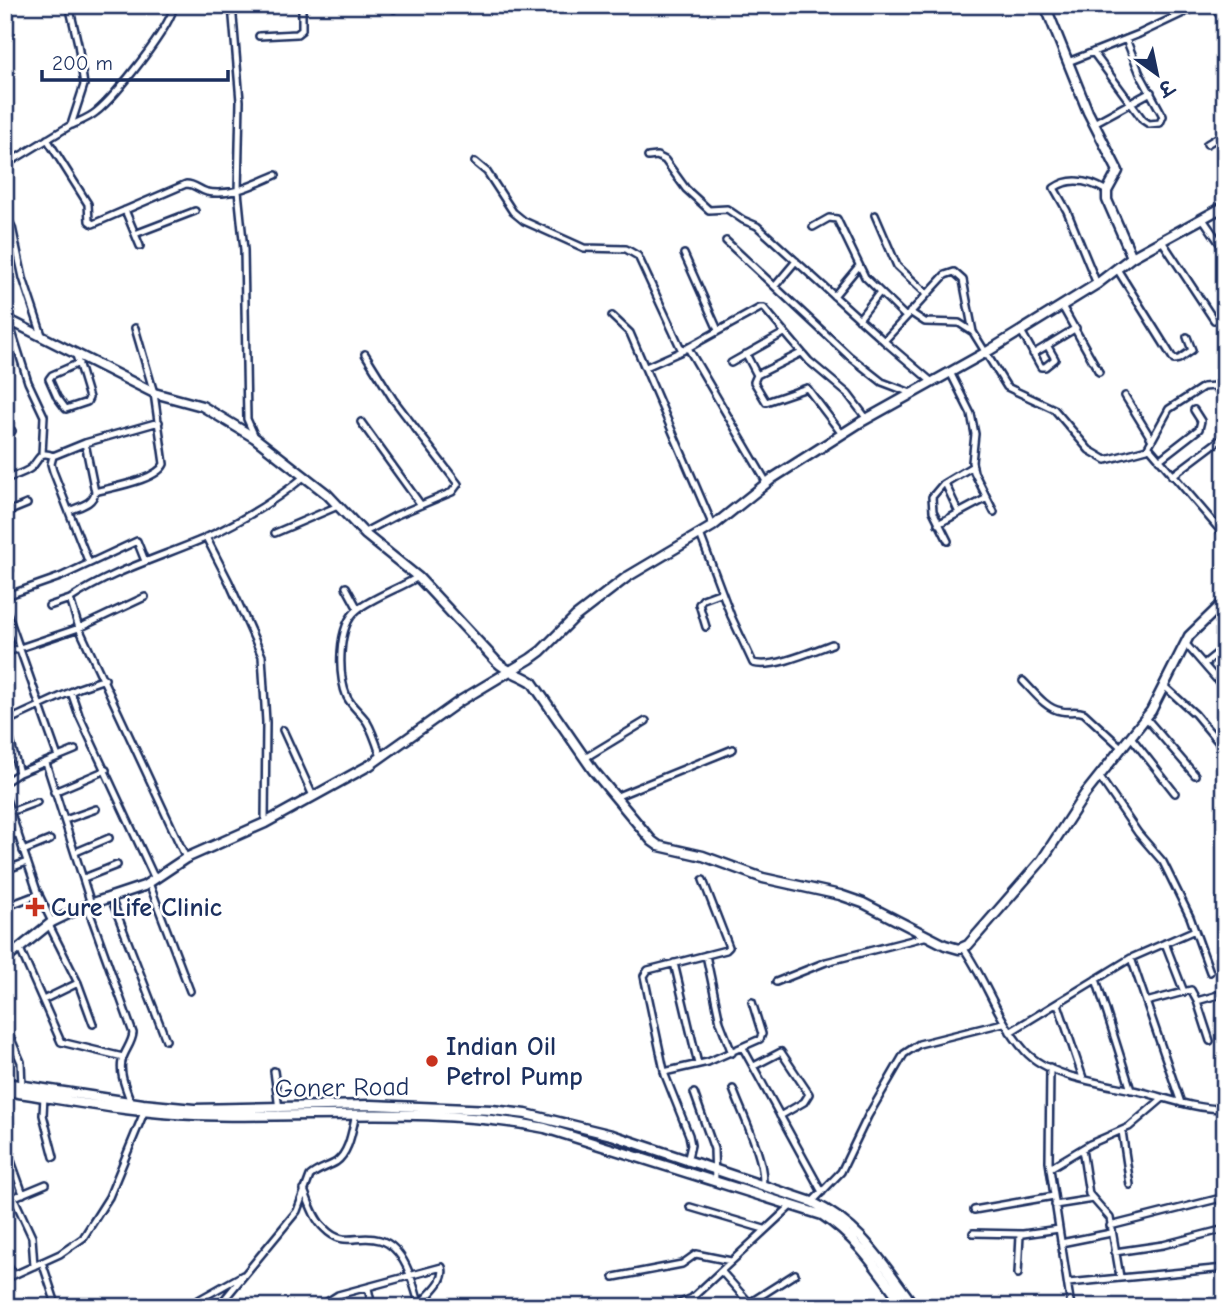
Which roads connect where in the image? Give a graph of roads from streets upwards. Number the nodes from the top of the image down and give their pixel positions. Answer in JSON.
{"nodes":[{"id":1,"x":14,"y":5,"type":"edge"},
{"id":2,"x":69,"y":5,"type":"edge"},
{"id":3,"x":174,"y":5,"type":"edge"},
{"id":4,"x":232,"y":5,"type":"edge"},
{"id":5,"x":302,"y":5,"type":"edge"},
{"id":6,"x":1045,"y":5,"type":"edge"},
{"id":7,"x":1200,"y":5,"type":"edge"},
{"id":8,"x":1213,"y":5,"type":"edge"},
{"id":9,"x":5,"y":7,"type":"edge"},
{"id":10,"x":1225,"y":23,"type":"edge"},
{"id":11,"x":259,"y":36,"type":"dead end"},
{"id":12,"x":1126,"y":39,"type":"junction"},
{"id":13,"x":1093,"y":52,"type":"junction"},
{"id":14,"x":1068,"y":62,"type":"junction"},
{"id":15,"x":1151,"y":92,"type":"junction"},
{"id":16,"x":1131,"y":104,"type":"junction"},
{"id":17,"x":1094,"y":123,"type":"junction"},
{"id":18,"x":71,"y":125,"type":"junction"},
{"id":19,"x":1225,"y":133,"type":"edge"},
{"id":20,"x":47,"y":139,"type":"junction"},
{"id":21,"x":1207,"y":144,"type":"dead end"},
{"id":22,"x":648,"y":157,"type":"dead end"},
{"id":23,"x":475,"y":162,"type":"dead end"},
{"id":24,"x":5,"y":165,"type":"edge"},
{"id":25,"x":276,"y":175,"type":"dead end"},
{"id":26,"x":238,"y":191,"type":"junction"},
{"id":27,"x":1107,"y":191,"type":"junction"},
{"id":28,"x":1225,"y":206,"type":"edge"},
{"id":29,"x":125,"y":210,"type":"junction"},
{"id":30,"x":195,"y":211,"type":"dead end"},
{"id":31,"x":5,"y":214,"type":"edge"},
{"id":32,"x":876,"y":215,"type":"dead end"},
{"id":33,"x":1203,"y":219,"type":"junction"},
{"id":34,"x":813,"y":227,"type":"dead end"},
{"id":35,"x":135,"y":234,"type":"junction"},
{"id":36,"x":726,"y":241,"type":"dead end"},
{"id":37,"x":1162,"y":241,"type":"junction"},
{"id":38,"x":141,"y":246,"type":"dead end"},
{"id":39,"x":1225,"y":251,"type":"edge"},
{"id":40,"x":684,"y":254,"type":"dead end"},
{"id":41,"x":1132,"y":257,"type":"junction"},
{"id":42,"x":796,"y":261,"type":"junction"},
{"id":43,"x":858,"y":267,"type":"junction"},
{"id":44,"x":1117,"y":269,"type":"junction"},
{"id":45,"x":1097,"y":284,"type":"junction"},
{"id":46,"x":775,"y":286,"type":"junction"},
{"id":47,"x":880,"y":292,"type":"junction"},
{"id":48,"x":927,"y":294,"type":"junction"},
{"id":49,"x":834,"y":296,"type":"junction"},
{"id":50,"x":1062,"y":306,"type":"junction"},
{"id":51,"x":908,"y":314,"type":"junction"},
{"id":52,"x":612,"y":316,"type":"dead end"},
{"id":53,"x":859,"y":318,"type":"junction"},
{"id":54,"x":6,"y":319,"type":"edge"},
{"id":55,"x":1214,"y":320,"type":"dead end"},
{"id":56,"x":135,"y":328,"type":"dead end"},
{"id":57,"x":1076,"y":328,"type":"junction"},
{"id":58,"x":718,"y":330,"type":"junction"},
{"id":59,"x":1021,"y":331,"type":"junction"},
{"id":60,"x":973,"y":332,"type":"junction"},
{"id":61,"x":784,"y":333,"type":"junction"},
{"id":62,"x":42,"y":335,"type":"junction"},
{"id":63,"x":1187,"y":337,"type":"dead end"},
{"id":64,"x":884,"y":341,"type":"junction"},
{"id":65,"x":1047,"y":345,"type":"junction"},
{"id":66,"x":685,"y":349,"type":"junction"},
{"id":67,"x":75,"y":352,"type":"junction"},
{"id":68,"x":986,"y":352,"type":"junction"},
{"id":69,"x":801,"y":353,"type":"junction"},
{"id":70,"x":365,"y":354,"type":"dead end"},
{"id":71,"x":746,"y":354,"type":"junction"},
{"id":72,"x":1033,"y":354,"type":"junction"},
{"id":73,"x":79,"y":363,"type":"junction"},
{"id":74,"x":731,"y":363,"type":"dead end"},
{"id":75,"x":646,"y":366,"type":"junction"},
{"id":76,"x":950,"y":372,"type":"junction"},
{"id":77,"x":1099,"y":372,"type":"dead end"},
{"id":78,"x":757,"y":375,"type":"junction"},
{"id":79,"x":932,"y":382,"type":"junction"},
{"id":80,"x":154,"y":393,"type":"junction"},
{"id":81,"x":911,"y":393,"type":"junction"},
{"id":82,"x":1125,"y":396,"type":"dead end"},
{"id":83,"x":1225,"y":398,"type":"edge"},
{"id":84,"x":1194,"y":410,"type":"dead end"},
{"id":85,"x":867,"y":419,"type":"junction"},
{"id":86,"x":159,"y":422,"type":"junction"},
{"id":87,"x":361,"y":422,"type":"dead end"},
{"id":88,"x":842,"y":434,"type":"junction"},
{"id":89,"x":1225,"y":436,"type":"edge"},
{"id":90,"x":255,"y":438,"type":"junction"},
{"id":91,"x":85,"y":443,"type":"junction"},
{"id":92,"x":1150,"y":443,"type":"junction"},
{"id":93,"x":42,"y":454,"type":"junction"},
{"id":94,"x":53,"y":456,"type":"junction"},
{"id":95,"x":1159,"y":460,"type":"junction"},
{"id":96,"x":973,"y":466,"type":"junction"},
{"id":97,"x":1172,"y":476,"type":"junction"},
{"id":98,"x":304,"y":477,"type":"junction"},
{"id":99,"x":5,"y":479,"type":"edge"},
{"id":100,"x":767,"y":483,"type":"junction"},
{"id":101,"x":946,"y":483,"type":"junction"},
{"id":102,"x":95,"y":492,"type":"junction"},
{"id":103,"x":987,"y":498,"type":"junction"},
{"id":104,"x":27,"y":504,"type":"dead end"},
{"id":105,"x":421,"y":505,"type":"junction"},
{"id":106,"x":338,"y":506,"type":"junction"},
{"id":107,"x":69,"y":511,"type":"junction"},
{"id":108,"x":994,"y":512,"type":"dead end"},
{"id":109,"x":5,"y":513,"type":"edge"},
{"id":110,"x":960,"y":513,"type":"junction"},
{"id":111,"x":938,"y":524,"type":"junction"},
{"id":112,"x":713,"y":526,"type":"junction"},
{"id":113,"x":275,"y":533,"type":"dead end"},
{"id":114,"x":363,"y":533,"type":"junction"},
{"id":115,"x":700,"y":534,"type":"junction"},
{"id":116,"x":1224,"y":535,"type":"edge"},
{"id":117,"x":206,"y":537,"type":"junction"},
{"id":118,"x":948,"y":541,"type":"dead end"},
{"id":119,"x":5,"y":551,"type":"edge"},
{"id":120,"x":145,"y":561,"type":"junction"},
{"id":121,"x":89,"y":563,"type":"junction"},
{"id":122,"x":5,"y":575,"type":"edge"},
{"id":123,"x":418,"y":577,"type":"junction"},
{"id":124,"x":346,"y":587,"type":"dead end"},
{"id":125,"x":722,"y":592,"type":"junction"},
{"id":126,"x":145,"y":597,"type":"dead end"},
{"id":127,"x":5,"y":599,"type":"edge"},
{"id":128,"x":69,"y":599,"type":"junction"},
{"id":129,"x":1225,"y":601,"type":"edge"},
{"id":130,"x":49,"y":606,"type":"dead end"},
{"id":131,"x":5,"y":607,"type":"edge"},
{"id":132,"x":358,"y":609,"type":"junction"},
{"id":133,"x":706,"y":627,"type":"dead end"},
{"id":134,"x":79,"y":628,"type":"junction"},
{"id":135,"x":1185,"y":643,"type":"junction"},
{"id":136,"x":832,"y":644,"type":"dead end"},
{"id":137,"x":19,"y":648,"type":"junction"},
{"id":138,"x":1225,"y":648,"type":"edge"},
{"id":139,"x":5,"y":653,"type":"edge"},
{"id":140,"x":1204,"y":664,"type":"junction"},
{"id":141,"x":508,"y":671,"type":"junction"},
{"id":142,"x":105,"y":679,"type":"junction"},
{"id":143,"x":1023,"y":681,"type":"dead end"},
{"id":144,"x":1163,"y":685,"type":"junction"},
{"id":145,"x":1225,"y":689,"type":"edge"},
{"id":146,"x":71,"y":692,"type":"junction"},
{"id":147,"x":40,"y":708,"type":"junction"},
{"id":148,"x":1146,"y":718,"type":"junction"},
{"id":149,"x":5,"y":721,"type":"edge"},
{"id":150,"x":646,"y":721,"type":"dead end"},
{"id":151,"x":283,"y":730,"type":"dead end"},
{"id":152,"x":1131,"y":737,"type":"junction"},
{"id":153,"x":1122,"y":748,"type":"junction"},
{"id":154,"x":733,"y":749,"type":"dead end"},
{"id":155,"x":75,"y":750,"type":"dead end"},
{"id":156,"x":1225,"y":750,"type":"edge"},
{"id":157,"x":58,"y":757,"type":"junction"},
{"id":158,"x":381,"y":757,"type":"junction"},
{"id":159,"x":585,"y":758,"type":"junction"},
{"id":160,"x":46,"y":763,"type":"junction"},
{"id":161,"x":106,"y":770,"type":"junction"},
{"id":162,"x":19,"y":773,"type":"junction"},
{"id":163,"x":1195,"y":775,"type":"dead end"},
{"id":164,"x":1099,"y":776,"type":"junction"},
{"id":165,"x":5,"y":782,"type":"edge"},
{"id":166,"x":54,"y":792,"type":"junction"},
{"id":167,"x":1175,"y":793,"type":"dead end"},
{"id":168,"x":5,"y":796,"type":"edge"},
{"id":169,"x":313,"y":796,"type":"junction"},
{"id":170,"x":615,"y":797,"type":"junction"},
{"id":171,"x":37,"y":803,"type":"dead end"},
{"id":172,"x":6,"y":804,"type":"edge"},
{"id":173,"x":96,"y":809,"type":"dead end"},
{"id":174,"x":10,"y":812,"type":"junction"},
{"id":175,"x":65,"y":820,"type":"junction"},
{"id":176,"x":265,"y":823,"type":"junction"},
{"id":177,"x":18,"y":833,"type":"junction"},
{"id":178,"x":5,"y":837,"type":"edge"},
{"id":179,"x":109,"y":838,"type":"dead end"},
{"id":180,"x":50,"y":840,"type":"dead end"},
{"id":181,"x":23,"y":851,"type":"junction"},
{"id":182,"x":76,"y":852,"type":"junction"},
{"id":183,"x":186,"y":858,"type":"junction"},
{"id":184,"x":27,"y":862,"type":"junction"},
{"id":185,"x":117,"y":864,"type":"dead end"},
{"id":186,"x":5,"y":870,"type":"edge"},
{"id":187,"x":84,"y":878,"type":"junction"},
{"id":188,"x":703,"y":880,"type":"dead end"},
{"id":189,"x":152,"y":881,"type":"junction"},
{"id":190,"x":39,"y":894,"type":"junction"},
{"id":191,"x":111,"y":898,"type":"junction"},
{"id":192,"x":89,"y":905,"type":"junction"},
{"id":193,"x":5,"y":906,"type":"edge"},
{"id":194,"x":50,"y":924,"type":"junction"},
{"id":195,"x":1195,"y":930,"type":"junction"},
{"id":196,"x":928,"y":936,"type":"junction"},
{"id":197,"x":1165,"y":943,"type":"junction"},
{"id":198,"x":20,"y":949,"type":"junction"},
{"id":199,"x":964,"y":949,"type":"junction"},
{"id":200,"x":706,"y":955,"type":"junction"},
{"id":201,"x":1131,"y":958,"type":"junction"},
{"id":202,"x":5,"y":960,"type":"edge"},
{"id":203,"x":674,"y":963,"type":"junction"},
{"id":204,"x":1210,"y":972,"type":"dead end"},
{"id":205,"x":1096,"y":979,"type":"junction"},
{"id":206,"x":776,"y":982,"type":"dead end"},
{"id":207,"x":78,"y":983,"type":"junction"},
{"id":208,"x":190,"y":991,"type":"dead end"},
{"id":209,"x":1184,"y":992,"type":"junction"},
{"id":210,"x":1225,"y":993,"type":"edge"},
{"id":211,"x":43,"y":1000,"type":"junction"},
{"id":212,"x":1197,"y":1001,"type":"junction"},
{"id":213,"x":751,"y":1002,"type":"dead end"},
{"id":214,"x":1146,"y":1002,"type":"junction"},
{"id":215,"x":1058,"y":1004,"type":"junction"},
{"id":216,"x":1003,"y":1023,"type":"junction"},
{"id":217,"x":93,"y":1024,"type":"dead end"},
{"id":218,"x":5,"y":1025,"type":"edge"},
{"id":219,"x":1010,"y":1032,"type":"junction"},
{"id":220,"x":166,"y":1040,"type":"dead end"},
{"id":221,"x":1210,"y":1041,"type":"dead end"},
{"id":222,"x":743,"y":1048,"type":"junction"},
{"id":223,"x":732,"y":1053,"type":"junction"},
{"id":224,"x":123,"y":1057,"type":"junction"},
{"id":225,"x":698,"y":1064,"type":"junction"},
{"id":226,"x":754,"y":1066,"type":"junction"},
{"id":227,"x":1050,"y":1068,"type":"junction"},
{"id":228,"x":274,"y":1071,"type":"dead end"},
{"id":229,"x":664,"y":1072,"type":"junction"},
{"id":230,"x":1083,"y":1078,"type":"junction"},
{"id":231,"x":5,"y":1083,"type":"edge"},
{"id":232,"x":733,"y":1089,"type":"dead end"},
{"id":233,"x":22,"y":1090,"type":"junction"},
{"id":234,"x":1131,"y":1090,"type":"junction"},
{"id":235,"x":5,"y":1091,"type":"edge"},
{"id":236,"x":694,"y":1093,"type":"dead end"},
{"id":237,"x":44,"y":1096,"type":"junction"},
{"id":238,"x":1163,"y":1098,"type":"junction"},
{"id":239,"x":131,"y":1103,"type":"junction"},
{"id":240,"x":1181,"y":1103,"type":"junction"},
{"id":241,"x":146,"y":1108,"type":"junction"},
{"id":242,"x":1225,"y":1109,"type":"edge"},
{"id":243,"x":279,"y":1112,"type":"junction"},
{"id":244,"x":356,"y":1114,"type":"junction"},
{"id":245,"x":780,"y":1116,"type":"junction"},
{"id":246,"x":583,"y":1127,"type":"junction"},
{"id":247,"x":1122,"y":1131,"type":"junction"},
{"id":248,"x":580,"y":1139,"type":"junction"},
{"id":249,"x":5,"y":1144,"type":"edge"},
{"id":250,"x":1082,"y":1149,"type":"junction"},
{"id":251,"x":7,"y":1152,"type":"edge"},
{"id":252,"x":54,"y":1157,"type":"dead end"},
{"id":253,"x":687,"y":1162,"type":"junction"},
{"id":254,"x":1050,"y":1168,"type":"junction"},
{"id":255,"x":715,"y":1176,"type":"junction"},
{"id":256,"x":46,"y":1184,"type":"dead end"},
{"id":257,"x":1130,"y":1185,"type":"dead end"},
{"id":258,"x":762,"y":1186,"type":"junction"},
{"id":259,"x":304,"y":1190,"type":"junction"},
{"id":260,"x":822,"y":1192,"type":"junction"},
{"id":261,"x":23,"y":1194,"type":"junction"},
{"id":262,"x":1054,"y":1196,"type":"junction"},
{"id":263,"x":1225,"y":1197,"type":"edge"},
{"id":264,"x":14,"y":1198,"type":"junction"},
{"id":265,"x":1093,"y":1199,"type":"junction"},
{"id":266,"x":5,"y":1201,"type":"edge"},
{"id":267,"x":794,"y":1201,"type":"junction"},
{"id":268,"x":812,"y":1202,"type":"junction"},
{"id":269,"x":1055,"y":1205,"type":"junction"},
{"id":270,"x":690,"y":1207,"type":"dead end"},
{"id":271,"x":806,"y":1210,"type":"junction"},
{"id":272,"x":974,"y":1210,"type":"dead end"},
{"id":273,"x":764,"y":1229,"type":"junction"},
{"id":274,"x":1059,"y":1229,"type":"junction"},
{"id":275,"x":1111,"y":1229,"type":"junction"},
{"id":276,"x":1225,"y":1229,"type":"edge"},
{"id":277,"x":973,"y":1233,"type":"dead end"},
{"id":278,"x":1020,"y":1234,"type":"junction"},
{"id":279,"x":1061,"y":1243,"type":"junction"},
{"id":280,"x":1115,"y":1252,"type":"junction"},
{"id":281,"x":5,"y":1260,"type":"edge"},
{"id":282,"x":731,"y":1261,"type":"junction"},
{"id":283,"x":42,"y":1262,"type":"junction"},
{"id":284,"x":34,"y":1266,"type":"junction"},
{"id":285,"x":1225,"y":1268,"type":"edge"},
{"id":286,"x":721,"y":1270,"type":"junction"},
{"id":287,"x":245,"y":1273,"type":"junction"},
{"id":288,"x":795,"y":1274,"type":"dead end"},
{"id":289,"x":1018,"y":1274,"type":"dead end"},
{"id":290,"x":13,"y":1275,"type":"junction"},
{"id":291,"x":410,"y":1276,"type":"junction"},
{"id":292,"x":614,"y":1277,"type":"dead end"},
{"id":293,"x":1120,"y":1277,"type":"junction"},
{"id":294,"x":5,"y":1279,"type":"edge"},
{"id":295,"x":1068,"y":1283,"type":"junction"},
{"id":296,"x":368,"y":1288,"type":"junction"},
{"id":297,"x":1225,"y":1302,"type":"edge"},
{"id":298,"x":751,"y":1305,"type":"edge"},
{"id":299,"x":419,"y":1306,"type":"edge"},
{"id":300,"x":57,"y":1307,"type":"edge"},
{"id":301,"x":186,"y":1307,"type":"edge"},
{"id":302,"x":218,"y":1307,"type":"edge"},
{"id":303,"x":326,"y":1307,"type":"edge"},
{"id":304,"x":372,"y":1307,"type":"edge"},
{"id":305,"x":671,"y":1307,"type":"edge"},
{"id":306,"x":743,"y":1307,"type":"edge"},
{"id":307,"x":905,"y":1307,"type":"edge"},
{"id":308,"x":915,"y":1307,"type":"edge"},
{"id":309,"x":1071,"y":1307,"type":"edge"},
{"id":310,"x":1178,"y":1307,"type":"edge"}],
"edges":[{"from":1,"to":9,"type":"street"},
{"from":2,"to":18,"type":"street"},
{"from":3,"to":18,"type":"street"},
{"from":4,"to":26,"type":"street"},
{"from":5,"to":11,"type":"street"},
{"from":6,"to":14,"type":"street"},
{"from":7,"to":12,"type":"street"},
{"from":8,"to":10,"type":"street"},
{"from":12,"to":13,"type":"street"},
{"from":12,"to":15,"type":"street"},
{"from":13,"to":14,"type":"street"},
{"from":13,"to":16,"type":"street"},
{"from":14,"to":17,"type":"street"},
{"from":15,"to":16,"type":"street"},
{"from":15,"to":16,"type":"street"},
{"from":16,"to":17,"type":"street"},
{"from":17,"to":27,"type":"street"},
{"from":18,"to":20,"type":"street"},
{"from":19,"to":21,"type":"street"},
{"from":20,"to":24,"type":"street"},
{"from":20,"to":29,"type":"street"},
{"from":22,"to":42,"type":"street"},
{"from":23,"to":66,"type":"street"},
{"from":25,"to":26,"type":"street"},
{"from":26,"to":29,"type":"street"},
{"from":26,"to":90,"type":"street"},
{"from":27,"to":41,"type":"street"},
{"from":27,"to":45,"type":"street"},
{"from":28,"to":33,"type":"street"},
{"from":29,"to":35,"type":"street"},
{"from":30,"to":35,"type":"street"},
{"from":31,"to":62,"type":"street"},
{"from":32,"to":48,"type":"street"},
{"from":33,"to":37,"type":"street"},
{"from":33,"to":39,"type":"street"},
{"from":34,"to":43,"type":"street"},
{"from":35,"to":38,"type":"street"},
{"from":36,"to":46,"type":"street"},
{"from":37,"to":41,"type":"street"},
{"from":37,"to":55,"type":"street"},
{"from":40,"to":58,"type":"street"},
{"from":41,"to":44,"type":"street"},
{"from":42,"to":46,"type":"street"},
{"from":42,"to":49,"type":"street"},
{"from":43,"to":47,"type":"street"},
{"from":43,"to":49,"type":"street"},
{"from":44,"to":45,"type":"street"},
{"from":44,"to":63,"type":"street"},
{"from":45,"to":50,"type":"street"},
{"from":46,"to":81,"type":"street"},
{"from":47,"to":51,"type":"street"},
{"from":47,"to":53,"type":"street"},
{"from":48,"to":51,"type":"street"},
{"from":48,"to":60,"type":"street"},
{"from":49,"to":53,"type":"street"},
{"from":50,"to":57,"type":"street"},
{"from":50,"to":59,"type":"street"},
{"from":51,"to":60,"type":"street"},
{"from":51,"to":64,"type":"street"},
{"from":52,"to":75,"type":"street"},
{"from":53,"to":64,"type":"street"},
{"from":54,"to":62,"type":"street"},
{"from":54,"to":93,"type":"street"},
{"from":56,"to":80,"type":"street"},
{"from":57,"to":65,"type":"street"},
{"from":57,"to":77,"type":"street"},
{"from":58,"to":61,"type":"street"},
{"from":58,"to":66,"type":"street"},
{"from":59,"to":68,"type":"street"},
{"from":59,"to":72,"type":"street"},
{"from":60,"to":68,"type":"street"},
{"from":61,"to":69,"type":"street"},
{"from":61,"to":71,"type":"street"},
{"from":62,"to":67,"type":"street"},
{"from":64,"to":79,"type":"street"},
{"from":65,"to":72,"type":"street"},
{"from":65,"to":72,"type":"street"},
{"from":66,"to":75,"type":"street"},
{"from":66,"to":100,"type":"street"},
{"from":67,"to":73,"type":"street"},
{"from":67,"to":80,"type":"street"},
{"from":68,"to":76,"type":"street"},
{"from":68,"to":92,"type":"street"},
{"from":69,"to":78,"type":"street"},
{"from":69,"to":85,"type":"street"},
{"from":70,"to":105,"type":"street"},
{"from":71,"to":74,"type":"street"},
{"from":71,"to":78,"type":"street"},
{"from":73,"to":73,"type":"street"},
{"from":75,"to":112,"type":"street"},
{"from":76,"to":79,"type":"street"},
{"from":76,"to":96,"type":"street"},
{"from":78,"to":88,"type":"street"},
{"from":79,"to":81,"type":"street"},
{"from":80,"to":86,"type":"street"},
{"from":80,"to":90,"type":"street"},
{"from":81,"to":85,"type":"street"},
{"from":82,"to":92,"type":"street"},
{"from":83,"to":92,"type":"street"},
{"from":84,"to":95,"type":"street"},
{"from":85,"to":88,"type":"street"},
{"from":86,"to":91,"type":"street"},
{"from":86,"to":102,"type":"street"},
{"from":87,"to":105,"type":"street"},
{"from":88,"to":100,"type":"street"},
{"from":89,"to":97,"type":"street"},
{"from":90,"to":98,"type":"street"},
{"from":91,"to":94,"type":"street"},
{"from":91,"to":102,"type":"street"},
{"from":92,"to":95,"type":"street"},
{"from":93,"to":94,"type":"street"},
{"from":93,"to":99,"type":"street"},
{"from":94,"to":107,"type":"street"},
{"from":95,"to":97,"type":"street"},
{"from":96,"to":101,"type":"street"},
{"from":96,"to":103,"type":"street"},
{"from":97,"to":116,"type":"street"},
{"from":98,"to":106,"type":"street"},
{"from":98,"to":117,"type":"street"},
{"from":100,"to":112,"type":"street"},
{"from":101,"to":110,"type":"street"},
{"from":101,"to":111,"type":"street"},
{"from":102,"to":107,"type":"street"},
{"from":103,"to":108,"type":"street"},
{"from":103,"to":110,"type":"street"},
{"from":104,"to":109,"type":"street"},
{"from":105,"to":114,"type":"street"},
{"from":106,"to":113,"type":"street"},
{"from":106,"to":114,"type":"street"},
{"from":107,"to":121,"type":"street"},
{"from":110,"to":111,"type":"street"},
{"from":111,"to":118,"type":"street"},
{"from":112,"to":115,"type":"street"},
{"from":114,"to":123,"type":"street"},
{"from":115,"to":125,"type":"street"},
{"from":115,"to":141,"type":"street"},
{"from":117,"to":120,"type":"street"},
{"from":117,"to":176,"type":"street"},
{"from":119,"to":122,"type":"street"},
{"from":120,"to":121,"type":"street"},
{"from":120,"to":128,"type":"street"},
{"from":121,"to":127,"type":"street"},
{"from":123,"to":132,"type":"street"},
{"from":123,"to":141,"type":"street"},
{"from":124,"to":132,"type":"street"},
{"from":125,"to":133,"type":"street"},
{"from":125,"to":136,"type":"street"},
{"from":126,"to":134,"type":"street"},
{"from":128,"to":130,"type":"street"},
{"from":128,"to":134,"type":"street"},
{"from":129,"to":135,"type":"street"},
{"from":131,"to":137,"type":"street"},
{"from":132,"to":158,"type":"street"},
{"from":134,"to":137,"type":"street"},
{"from":134,"to":142,"type":"street"},
{"from":135,"to":140,"type":"street"},
{"from":135,"to":144,"type":"street"},
{"from":137,"to":139,"type":"street"},
{"from":137,"to":147,"type":"street"},
{"from":138,"to":140,"type":"street"},
{"from":140,"to":145,"type":"street"},
{"from":141,"to":158,"type":"street"},
{"from":141,"to":159,"type":"street"},
{"from":142,"to":146,"type":"street"},
{"from":142,"to":183,"type":"street"},
{"from":143,"to":153,"type":"street"},
{"from":144,"to":148,"type":"street"},
{"from":144,"to":156,"type":"street"},
{"from":146,"to":147,"type":"street"},
{"from":146,"to":161,"type":"street"},
{"from":147,"to":149,"type":"street"},
{"from":147,"to":157,"type":"street"},
{"from":148,"to":152,"type":"street"},
{"from":148,"to":163,"type":"street"},
{"from":149,"to":162,"type":"street"},
{"from":150,"to":159,"type":"street"},
{"from":151,"to":169,"type":"street"},
{"from":152,"to":153,"type":"street"},
{"from":152,"to":167,"type":"street"},
{"from":153,"to":164,"type":"street"},
{"from":154,"to":170,"type":"street"},
{"from":155,"to":157,"type":"street"},
{"from":157,"to":160,"type":"street"},
{"from":158,"to":169,"type":"street"},
{"from":159,"to":170,"type":"street"},
{"from":160,"to":162,"type":"street"},
{"from":160,"to":166,"type":"street"},
{"from":161,"to":166,"type":"street"},
{"from":161,"to":189,"type":"street"},
{"from":162,"to":165,"type":"street"},
{"from":164,"to":195,"type":"street"},
{"from":164,"to":199,"type":"street"},
{"from":166,"to":175,"type":"street"},
{"from":168,"to":172,"type":"street"},
{"from":169,"to":176,"type":"street"},
{"from":170,"to":196,"type":"street"},
{"from":171,"to":174,"type":"street"},
{"from":172,"to":174,"type":"street"},
{"from":173,"to":175,"type":"street"},
{"from":174,"to":177,"type":"street"},
{"from":175,"to":182,"type":"street"},
{"from":176,"to":183,"type":"street"},
{"from":177,"to":178,"type":"street"},
{"from":177,"to":181,"type":"street"},
{"from":179,"to":182,"type":"street"},
{"from":180,"to":181,"type":"street"},
{"from":181,"to":184,"type":"street"},
{"from":182,"to":187,"type":"street"},
{"from":183,"to":189,"type":"street"},
{"from":184,"to":186,"type":"street"},
{"from":184,"to":190,"type":"street"},
{"from":185,"to":187,"type":"street"},
{"from":187,"to":192,"type":"street"},
{"from":188,"to":200,"type":"street"},
{"from":189,"to":191,"type":"street"},
{"from":189,"to":208,"type":"street"},
{"from":190,"to":193,"type":"street"},
{"from":190,"to":194,"type":"street"},
{"from":191,"to":192,"type":"street"},
{"from":191,"to":220,"type":"street"},
{"from":192,"to":194,"type":"street"},
{"from":192,"to":224,"type":"street"},
{"from":194,"to":198,"type":"street"},
{"from":194,"to":207,"type":"street"},
{"from":195,"to":197,"type":"street"},
{"from":195,"to":204,"type":"street"},
{"from":196,"to":199,"type":"street"},
{"from":196,"to":206,"type":"street"},
{"from":197,"to":201,"type":"street"},
{"from":197,"to":209,"type":"street"},
{"from":198,"to":202,"type":"street"},
{"from":198,"to":211,"type":"street"},
{"from":199,"to":216,"type":"street"},
{"from":200,"to":203,"type":"street"},
{"from":200,"to":223,"type":"street"},
{"from":201,"to":205,"type":"street"},
{"from":201,"to":214,"type":"street"},
{"from":203,"to":225,"type":"street"},
{"from":203,"to":229,"type":"street"},
{"from":205,"to":215,"type":"street"},
{"from":205,"to":234,"type":"street"},
{"from":207,"to":211,"type":"street"},
{"from":207,"to":217,"type":"street"},
{"from":209,"to":212,"type":"street"},
{"from":209,"to":214,"type":"street"},
{"from":210,"to":212,"type":"street"},
{"from":211,"to":224,"type":"street"},
{"from":212,"to":221,"type":"street"},
{"from":213,"to":222,"type":"street"},
{"from":214,"to":240,"type":"street"},
{"from":215,"to":219,"type":"street"},
{"from":215,"to":230,"type":"street"},
{"from":216,"to":219,"type":"street"},
{"from":216,"to":260,"type":"street"},
{"from":218,"to":233,"type":"street"},
{"from":219,"to":227,"type":"street"},
{"from":222,"to":223,"type":"street"},
{"from":222,"to":226,"type":"street"},
{"from":223,"to":225,"type":"street"},
{"from":224,"to":239,"type":"street"},
{"from":225,"to":229,"type":"street"},
{"from":226,"to":245,"type":"street"},
{"from":226,"to":245,"type":"street"},
{"from":227,"to":230,"type":"street"},
{"from":227,"to":254,"type":"street"},
{"from":228,"to":243,"type":"street"},
{"from":229,"to":253,"type":"street"},
{"from":230,"to":234,"type":"street"},
{"from":231,"to":233,"type":"street","name":"Goner Road"},
{"from":232,"to":258,"type":"street"},
{"from":233,"to":235,"type":"street","name":"Goner Road"},
{"from":233,"to":237,"type":"street","name":"Goner Road"},
{"from":233,"to":239,"type":"street","name":"Goner Road"},
{"from":234,"to":238,"type":"street"},
{"from":236,"to":255,"type":"street"},
{"from":237,"to":241,"type":"street","name":"Goner Road"},
{"from":237,"to":252,"type":"street"},
{"from":238,"to":240,"type":"street"},
{"from":238,"to":247,"type":"street"},
{"from":239,"to":241,"type":"street","name":"Goner Road"},
{"from":240,"to":242,"type":"street"},
{"from":241,"to":243,"type":"street","name":"Goner Road"},
{"from":241,"to":283,"type":"street"},
{"from":243,"to":244,"type":"street","name":"Goner Road"},
{"from":243,"to":246,"type":"street","name":"Goner Road"},
{"from":244,"to":248,"type":"street","name":"Goner Road"},
{"from":244,"to":259,"type":"street"},
{"from":245,"to":260,"type":"street"},
{"from":246,"to":248,"type":"street"},
{"from":246,"to":253,"type":"street","name":"Goner Road"},
{"from":247,"to":250,"type":"street"},
{"from":247,"to":257,"type":"street"},
{"from":248,"to":255,"type":"street","name":"Goner Road"},
{"from":249,"to":251,"type":"street"},
{"from":250,"to":254,"type":"street"},
{"from":250,"to":265,"type":"street"},
{"from":251,"to":261,"type":"street"},
{"from":253,"to":255,"type":"street","name":"Goner Road"},
{"from":254,"to":262,"type":"street"},
{"from":255,"to":258,"type":"street","name":"Goner Road"},
{"from":255,"to":267,"type":"street","name":"Goner Road"},
{"from":256,"to":261,"type":"street"},
{"from":258,"to":267,"type":"street","name":"Goner Road"},
{"from":259,"to":287,"type":"street"},
{"from":259,"to":291,"type":"street"},
{"from":260,"to":268,"type":"street"},
{"from":261,"to":264,"type":"street"},
{"from":262,"to":269,"type":"street"},
{"from":262,"to":272,"type":"street"},
{"from":263,"to":275,"type":"street"},
{"from":264,"to":266,"type":"street"},
{"from":264,"to":284,"type":"street"},
{"from":265,"to":269,"type":"street"},
{"from":265,"to":275,"type":"street"},
{"from":267,"to":268,"type":"street","name":"Goner Road"},
{"from":267,"to":271,"type":"street","name":"Goner Road"},
{"from":267,"to":273,"type":"street"},
{"from":268,"to":271,"type":"street"},
{"from":268,"to":308,"type":"street","name":"Goner Road"},
{"from":269,"to":274,"type":"street"},
{"from":270,"to":273,"type":"street"},
{"from":271,"to":307,"type":"street","name":"Goner Road"},
{"from":273,"to":282,"type":"street"},
{"from":274,"to":278,"type":"street"},
{"from":274,"to":279,"type":"street"},
{"from":275,"to":279,"type":"street"},
{"from":275,"to":280,"type":"street"},
{"from":276,"to":280,"type":"street"},
{"from":277,"to":278,"type":"street"},
{"from":278,"to":289,"type":"street"},
{"from":279,"to":295,"type":"street"},
{"from":280,"to":293,"type":"street"},
{"from":281,"to":290,"type":"street"},
{"from":282,"to":286,"type":"street"},
{"from":282,"to":292,"type":"street"},
{"from":283,"to":284,"type":"street"},
{"from":283,"to":300,"type":"street"},
{"from":284,"to":290,"type":"street"},
{"from":285,"to":293,"type":"street"},
{"from":286,"to":298,"type":"street"},
{"from":286,"to":305,"type":"street"},
{"from":287,"to":301,"type":"street"},
{"from":287,"to":302,"type":"street"},
{"from":288,"to":298,"type":"street"},
{"from":290,"to":294,"type":"street"},
{"from":291,"to":296,"type":"street"},
{"from":291,"to":299,"type":"street"},
{"from":291,"to":299,"type":"street"},
{"from":293,"to":295,"type":"street"},
{"from":295,"to":309,"type":"street"},
{"from":296,"to":303,"type":"street"},
{"from":296,"to":304,"type":"street"},
{"from":297,"to":310,"type":"street"},
{"from":298,"to":306,"type":"street"}]}
